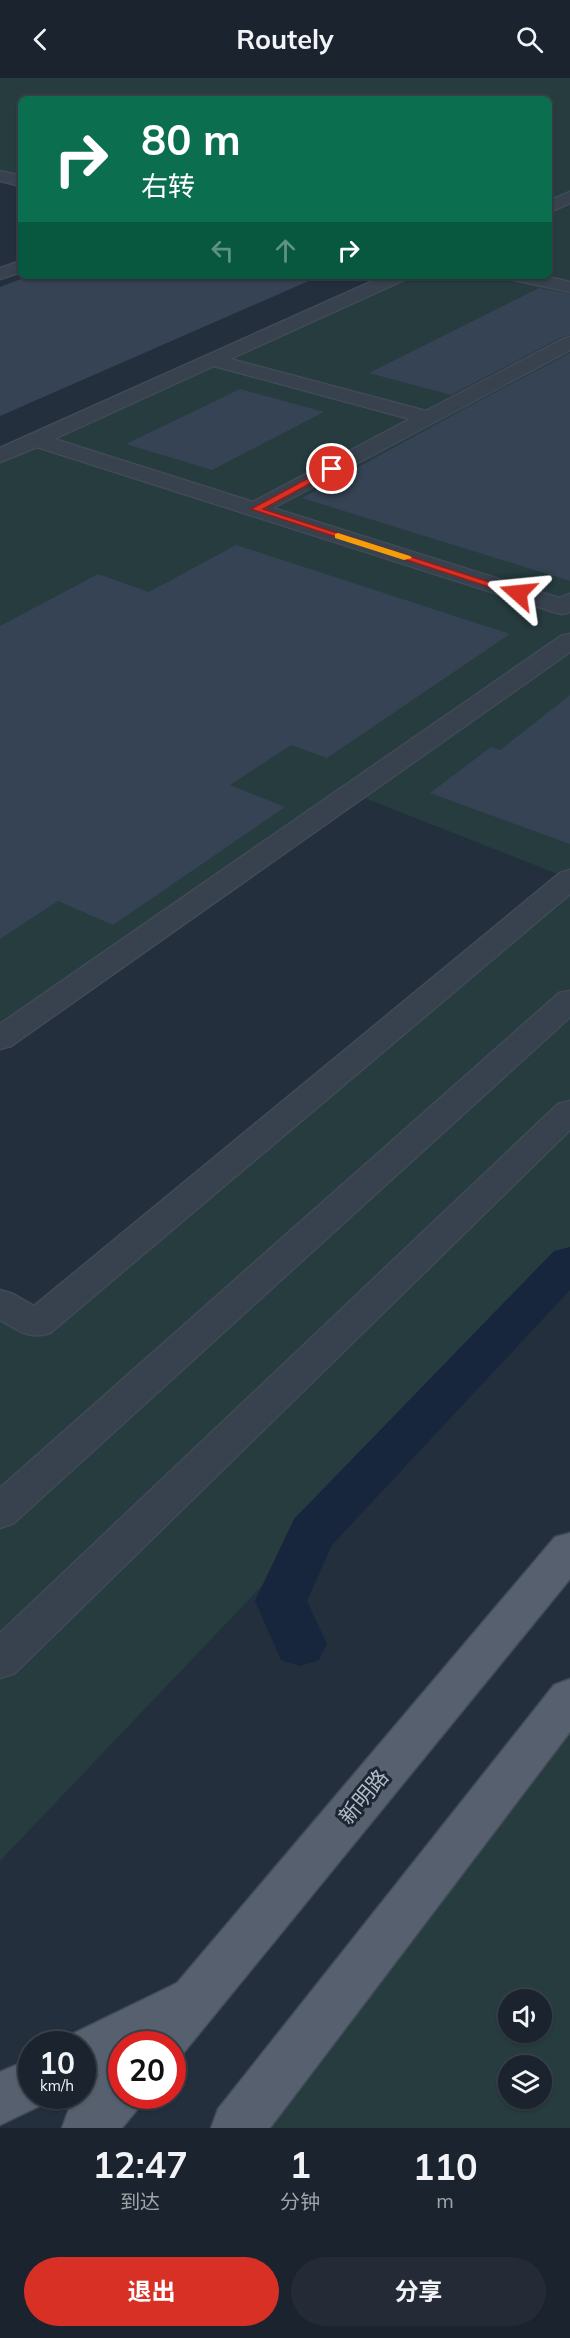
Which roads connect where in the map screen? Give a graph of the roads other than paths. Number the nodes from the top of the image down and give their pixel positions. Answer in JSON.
{"nodes":[{"id":1,"x":0,"y":176,"type":"edge"},
{"id":2,"x":18,"y":180,"type":"edge"},
{"id":3,"x":570,"y":197,"type":"edge"},
{"id":4,"x":552,"y":206,"type":"edge"},
{"id":5,"x":18,"y":267,"type":"edge"},
{"id":6,"x":0,"y":274,"type":"edge"},
{"id":7,"x":391,"y":279,"type":"edge"},
{"id":8,"x":534,"y":279,"type":"edge"},
{"id":9,"x":570,"y":287,"type":"edge"},
{"id":10,"x":570,"y":343,"type":"edge"},
{"id":11,"x":212,"y":360,"type":"junction"},
{"id":12,"x":429,"y":418,"type":"junction"},
{"id":13,"x":37,"y":440,"type":"junction"},
{"id":14,"x":0,"y":456,"type":"edge"},
{"id":15,"x":255,"y":509,"type":"junction"},
{"id":16,"x":567,"y":606,"type":"edge"},
{"id":17,"x":570,"y":641,"type":"edge"},
{"id":18,"x":570,"y":879,"type":"edge"},
{"id":19,"x":570,"y":1000,"type":"edge"},
{"id":20,"x":0,"y":1039,"type":"edge"},
{"id":21,"x":570,"y":1111,"type":"edge"},
{"id":22,"x":0,"y":1303,"type":"edge"},
{"id":23,"x":0,"y":1512,"type":"edge"},
{"id":24,"x":570,"y":1549,"type":"edge"},
{"id":25,"x":0,"y":1660,"type":"edge"},
{"id":26,"x":570,"y":1698,"type":"edge"},
{"id":27,"x":197,"y":1997,"type":"junction"},
{"id":28,"x":169,"y":2031,"type":"edge"},
{"id":29,"x":96,"y":2049,"type":"edge"},
{"id":30,"x":18,"y":2090,"type":"edge"},
{"id":31,"x":0,"y":2099,"type":"edge"},
{"id":32,"x":108,"y":2104,"type":"edge"},
{"id":33,"x":266,"y":2105,"type":"edge"},
{"id":34,"x":88,"y":2128,"type":"edge"},
{"id":35,"x":237,"y":2128,"type":"edge"}],
"edges":[{"from":1,"to":2,"type":"lane"},
{"from":3,"to":4,"type":"lane"},
{"from":5,"to":6,"type":"lane"},
{"from":7,"to":11,"type":"lane"},
{"from":8,"to":9,"type":"lane"},
{"from":10,"to":12,"type":"lane"},
{"from":11,"to":12,"type":"lane"},
{"from":11,"to":13,"type":"lane"},
{"from":12,"to":15,"type":"lane"},
{"from":13,"to":14,"type":"lane"},
{"from":13,"to":15,"type":"lane"},
{"from":15,"to":16,"type":"lane"},
{"from":17,"to":20,"type":"lane"},
{"from":18,"to":22,"type":"lane"},
{"from":19,"to":23,"type":"lane"},
{"from":21,"to":25,"type":"lane"},
{"from":24,"to":27,"type":"main road","name":"新明路"},
{"from":26,"to":33,"type":"main road"},
{"from":27,"to":28,"type":"main road","name":"新明路"},
{"from":27,"to":29,"type":"main road"},
{"from":30,"to":31,"type":"main road"},
{"from":32,"to":34,"type":"main road"},
{"from":33,"to":35,"type":"main road"}]}
